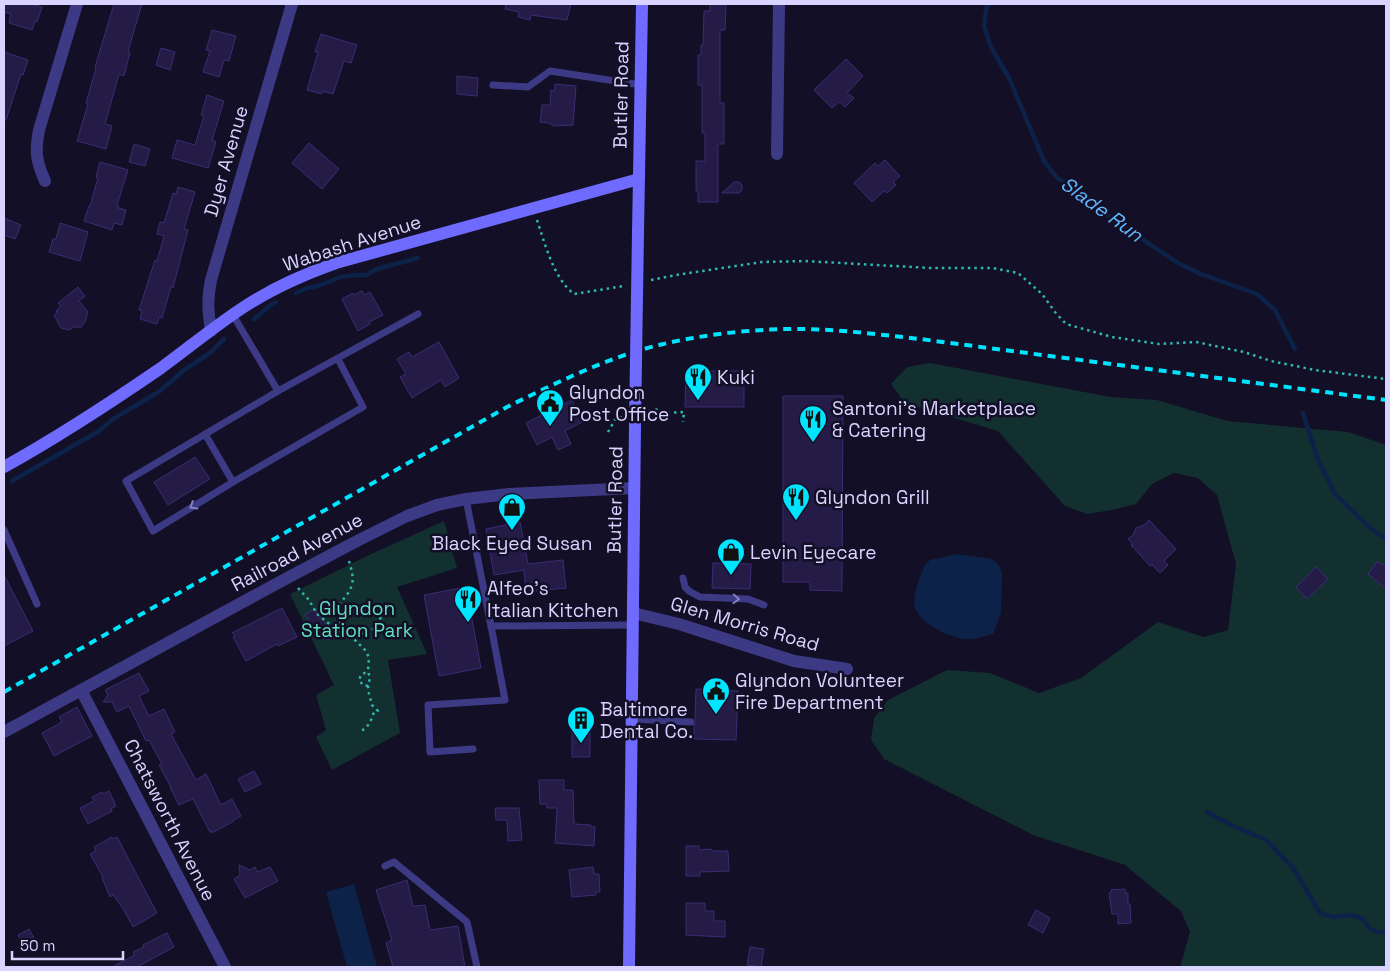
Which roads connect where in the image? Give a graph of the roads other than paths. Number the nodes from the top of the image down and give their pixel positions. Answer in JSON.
{"nodes":[{"id":1,"x":77,"y":4,"type":"edge"},
{"id":2,"x":292,"y":4,"type":"edge"},
{"id":3,"x":642,"y":4,"type":"edge"},
{"id":4,"x":779,"y":4,"type":"edge"},
{"id":5,"x":493,"y":85,"type":"dead end"},
{"id":6,"x":640,"y":85,"type":"junction"},
{"id":7,"x":777,"y":154,"type":"dead end"},
{"id":8,"x":639,"y":179,"type":"junction"},
{"id":9,"x":44,"y":181,"type":"dead end"},
{"id":10,"x":418,"y":314,"type":"dead end"},
{"id":11,"x":235,"y":319,"type":"junction"},
{"id":12,"x":211,"y":331,"type":"junction"},
{"id":13,"x":338,"y":359,"type":"junction"},
{"id":14,"x":278,"y":391,"type":"junction"},
{"id":15,"x":205,"y":434,"type":"junction"},
{"id":16,"x":4,"y":467,"type":"edge"},
{"id":17,"x":233,"y":482,"type":"junction"},
{"id":18,"x":634,"y":488,"type":"junction"},
{"id":19,"x":466,"y":499,"type":"junction"},
{"id":20,"x":4,"y":530,"type":"edge"},
{"id":21,"x":683,"y":578,"type":"dead end"},
{"id":22,"x":37,"y":604,"type":"dead end"},
{"id":23,"x":764,"y":605,"type":"dead end"},
{"id":24,"x":633,"y":619,"type":"junction"},
{"id":25,"x":491,"y":626,"type":"junction"},
{"id":26,"x":847,"y":669,"type":"dead end"},
{"id":27,"x":81,"y":690,"type":"junction"},
{"id":28,"x":632,"y":719,"type":"junction"},
{"id":29,"x":691,"y":722,"type":"dead end"},
{"id":30,"x":4,"y":732,"type":"edge"},
{"id":31,"x":473,"y":749,"type":"dead end"},
{"id":32,"x":385,"y":866,"type":"dead end"},
{"id":33,"x":225,"y":967,"type":"edge"},
{"id":34,"x":477,"y":967,"type":"edge"},
{"id":35,"x":629,"y":967,"type":"edge"}],
"edges":[{"from":1,"to":9,"type":"street"},
{"from":2,"to":12,"type":"street","name":"Dyer Avenue"},
{"from":3,"to":6,"type":"main road","name":"Butler Road"},
{"from":4,"to":7,"type":"street"},
{"from":5,"to":6,"type":"lane"},
{"from":6,"to":8,"type":"main road","name":"Butler Road"},
{"from":8,"to":11,"type":"main road","name":"Wabash Avenue"},
{"from":8,"to":18,"type":"main road","name":"Butler Road","bridge":true},
{"from":10,"to":13,"type":"lane"},
{"from":11,"to":12,"type":"main road","name":"Wabash Avenue"},
{"from":11,"to":14,"type":"lane"},
{"from":12,"to":16,"type":"main road","name":"Wabash Avenue"},
{"from":13,"to":14,"type":"lane"},
{"from":13,"to":17,"type":"lane"},
{"from":14,"to":15,"type":"lane"},
{"from":15,"to":17,"type":"lane"},
{"from":17,"to":15,"type":"lane","one_way":true},
{"from":18,"to":19,"type":"street","name":"Railroad Avenue"},
{"from":18,"to":24,"type":"main road","name":"Butler Road"},
{"from":19,"to":25,"type":"lane"},
{"from":19,"to":27,"type":"street","name":"Railroad Avenue"},
{"from":20,"to":22,"type":"lane"},
{"from":21,"to":23,"type":"lane","one_way":true},
{"from":24,"to":25,"type":"lane"},
{"from":24,"to":26,"type":"street","name":"Glen Morris Road"},
{"from":24,"to":28,"type":"main road","name":"Butler Road"},
{"from":25,"to":31,"type":"lane"},
{"from":27,"to":30,"type":"street","name":"Railroad Avenue"},
{"from":27,"to":33,"type":"street","name":"Chatsworth Avenue"},
{"from":28,"to":29,"type":"lane"},
{"from":28,"to":35,"type":"main road","name":"Butler Road"},
{"from":32,"to":34,"type":"lane"}]}
